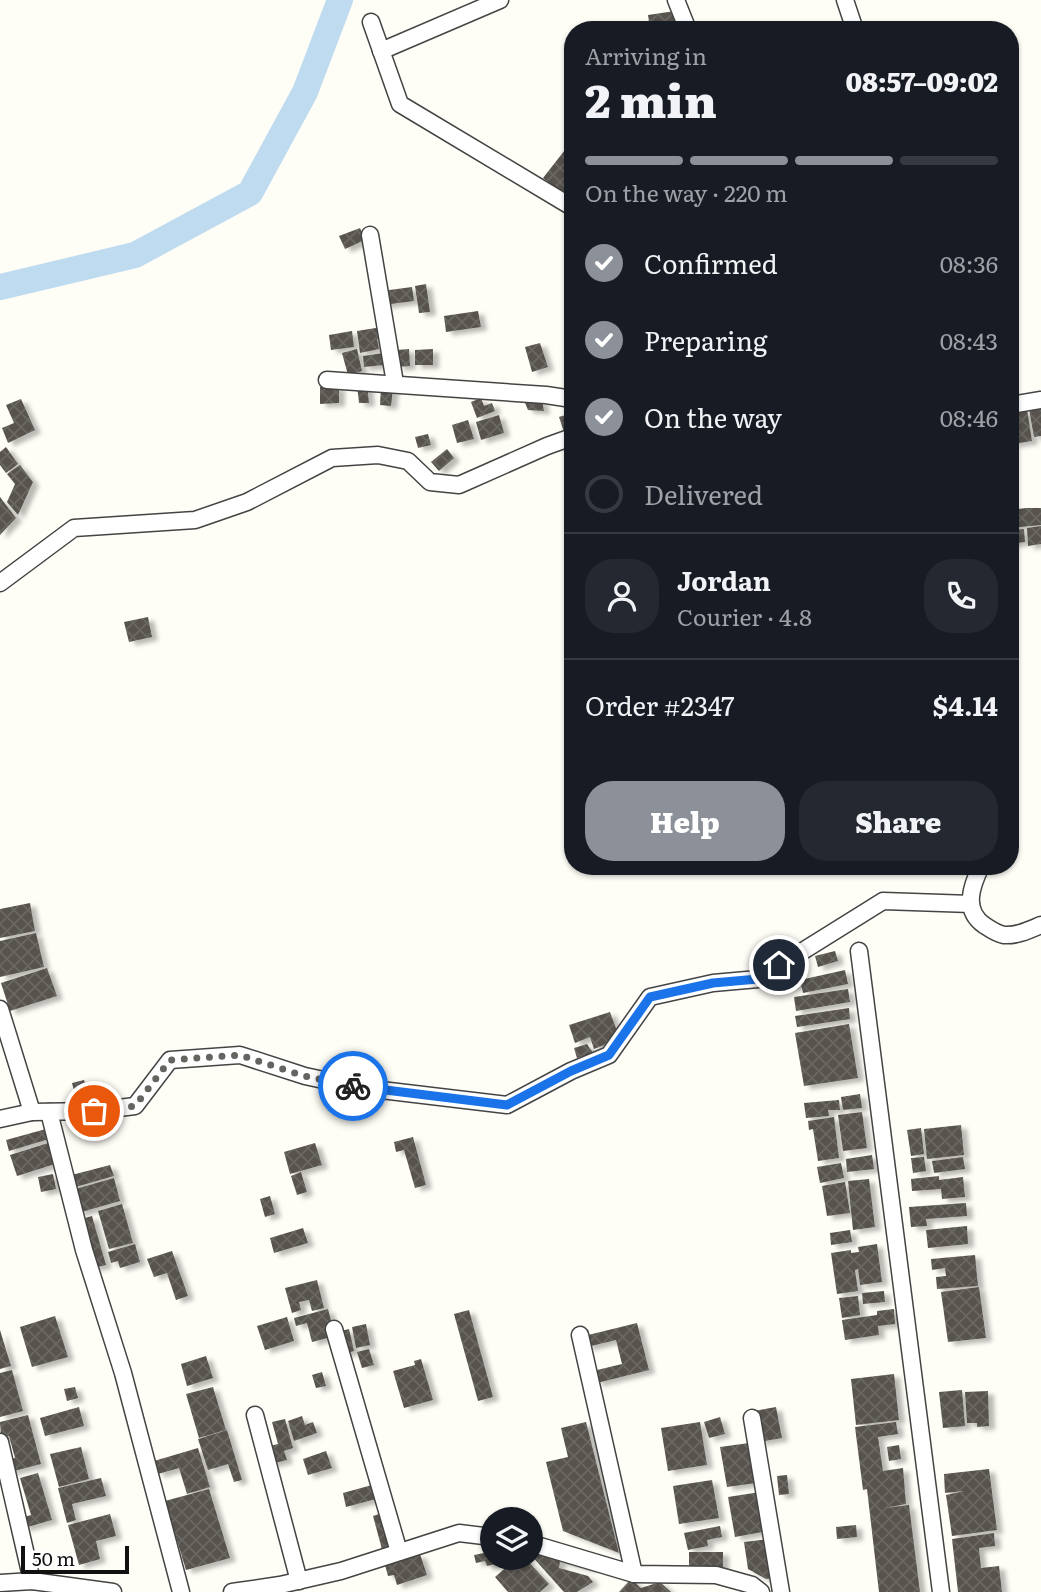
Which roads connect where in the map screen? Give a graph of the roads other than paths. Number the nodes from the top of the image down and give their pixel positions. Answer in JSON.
{"nodes":[{"id":1,"x":500,"y":0,"type":"edge"},
{"id":2,"x":676,"y":0,"type":"edge"},
{"id":3,"x":845,"y":0,"type":"edge"},
{"id":4,"x":684,"y":21,"type":"edge"},
{"id":5,"x":852,"y":21,"type":"edge"},
{"id":6,"x":371,"y":22,"type":"dead end"},
{"id":7,"x":381,"y":51,"type":"junction"},
{"id":8,"x":564,"y":202,"type":"edge"},
{"id":9,"x":370,"y":235,"type":"dead end"},
{"id":10,"x":327,"y":380,"type":"dead end"},
{"id":11,"x":395,"y":383,"type":"junction"},
{"id":12,"x":564,"y":397,"type":"edge"},
{"id":13,"x":1041,"y":400,"type":"edge"},
{"id":14,"x":1019,"y":404,"type":"edge"},
{"id":15,"x":564,"y":440,"type":"edge"},
{"id":16,"x":0,"y":583,"type":"edge"},
{"id":17,"x":978,"y":875,"type":"edge"},
{"id":18,"x":971,"y":904,"type":"junction"},
{"id":19,"x":1041,"y":925,"type":"edge"},
{"id":20,"x":859,"y":951,"type":"dead end"},
{"id":21,"x":0,"y":1009,"type":"edge"},
{"id":22,"x":32,"y":1112,"type":"junction"},
{"id":23,"x":50,"y":1112,"type":"junction"},
{"id":24,"x":0,"y":1119,"type":"edge"},
{"id":25,"x":334,"y":1329,"type":"dead end"},
{"id":26,"x":580,"y":1335,"type":"dead end"},
{"id":27,"x":255,"y":1416,"type":"dead end"},
{"id":28,"x":752,"y":1418,"type":"dead end"},
{"id":29,"x":0,"y":1442,"type":"edge"},
{"id":30,"x":480,"y":1536,"type":"edge"},
{"id":31,"x":543,"y":1547,"type":"edge"},
{"id":32,"x":399,"y":1552,"type":"junction"},
{"id":33,"x":634,"y":1574,"type":"junction"},
{"id":34,"x":32,"y":1581,"type":"junction"},
{"id":35,"x":299,"y":1581,"type":"junction"},
{"id":36,"x":0,"y":1583,"type":"edge"},
{"id":37,"x":114,"y":1592,"type":"edge"},
{"id":38,"x":181,"y":1592,"type":"edge"},
{"id":39,"x":232,"y":1592,"type":"edge"},
{"id":40,"x":761,"y":1592,"type":"edge"},
{"id":41,"x":781,"y":1592,"type":"edge"},
{"id":42,"x":941,"y":1592,"type":"edge"}],
"edges":[{"from":1,"to":7,"type":"street"},
{"from":2,"to":4,"type":"street"},
{"from":3,"to":5,"type":"street"},
{"from":6,"to":7,"type":"street"},
{"from":7,"to":8,"type":"street"},
{"from":9,"to":11,"type":"street"},
{"from":10,"to":11,"type":"street"},
{"from":11,"to":12,"type":"street"},
{"from":13,"to":14,"type":"street"},
{"from":15,"to":16,"type":"street"},
{"from":17,"to":18,"type":"street"},
{"from":18,"to":19,"type":"street"},
{"from":18,"to":23,"type":"street"},
{"from":20,"to":42,"type":"street"},
{"from":21,"to":22,"type":"street"},
{"from":22,"to":23,"type":"street"},
{"from":22,"to":24,"type":"street"},
{"from":23,"to":38,"type":"street"},
{"from":25,"to":32,"type":"street"},
{"from":26,"to":33,"type":"street"},
{"from":27,"to":35,"type":"street"},
{"from":28,"to":41,"type":"street"},
{"from":29,"to":34,"type":"street"},
{"from":30,"to":32,"type":"street"},
{"from":31,"to":33,"type":"street"},
{"from":32,"to":35,"type":"street"},
{"from":33,"to":40,"type":"street"},
{"from":34,"to":36,"type":"street"},
{"from":34,"to":37,"type":"street"},
{"from":35,"to":39,"type":"street"}]}
